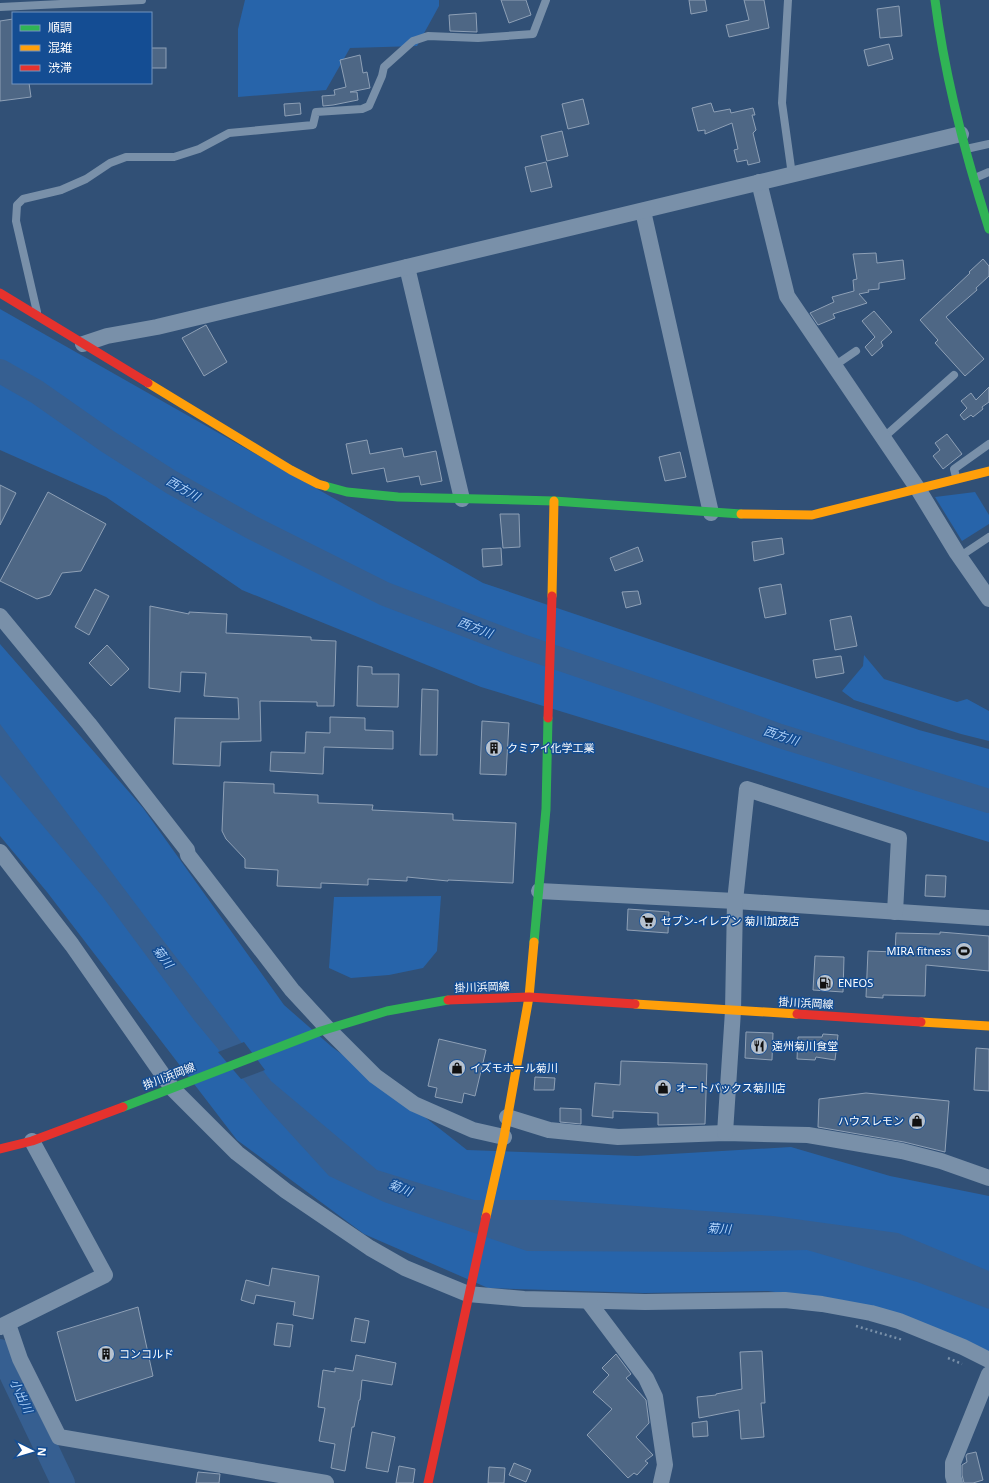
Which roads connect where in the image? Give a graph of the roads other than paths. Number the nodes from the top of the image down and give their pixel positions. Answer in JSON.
{"nodes":[{"id":1,"x":142,"y":0,"type":"edge"},
{"id":2,"x":546,"y":0,"type":"edge"},
{"id":3,"x":788,"y":0,"type":"edge"},
{"id":4,"x":935,"y":0,"type":"edge"},
{"id":5,"x":0,"y":7,"type":"edge"},
{"id":6,"x":961,"y":134,"type":"junction"},
{"id":7,"x":989,"y":144,"type":"edge"},
{"id":8,"x":965,"y":149,"type":"junction"},
{"id":9,"x":989,"y":172,"type":"edge"},
{"id":10,"x":792,"y":174,"type":"junction"},
{"id":11,"x":973,"y":179,"type":"junction"},
{"id":12,"x":759,"y":182,"type":"junction"},
{"id":13,"x":643,"y":211,"type":"junction"},
{"id":14,"x":988,"y":226,"type":"edge"},
{"id":15,"x":408,"y":267,"type":"junction"},
{"id":16,"x":0,"y":293,"type":"edge"},
{"id":17,"x":38,"y":316,"type":"junction"},
{"id":18,"x":83,"y":344,"type":"junction"},
{"id":19,"x":856,"y":351,"type":"dead end"},
{"id":20,"x":834,"y":366,"type":"junction"},
{"id":21,"x":954,"y":375,"type":"dead end"},
{"id":22,"x":883,"y":438,"type":"junction"},
{"id":23,"x":989,"y":444,"type":"edge"},
{"id":24,"x":989,"y":471,"type":"edge"},
{"id":25,"x":956,"y":479,"type":"junction"},
{"id":26,"x":918,"y":489,"type":"junction"},
{"id":27,"x":462,"y":499,"type":"junction"},
{"id":28,"x":554,"y":501,"type":"junction"},
{"id":29,"x":710,"y":513,"type":"junction"},
{"id":30,"x":989,"y":537,"type":"edge"},
{"id":31,"x":959,"y":557,"type":"junction"},
{"id":32,"x":989,"y":599,"type":"edge"},
{"id":33,"x":0,"y":616,"type":"edge"},
{"id":34,"x":0,"y":852,"type":"edge"},
{"id":35,"x":539,"y":891,"type":"junction"},
{"id":36,"x":735,"y":901,"type":"junction"},
{"id":37,"x":895,"y":912,"type":"junction"},
{"id":38,"x":989,"y":918,"type":"edge"},
{"id":39,"x":529,"y":998,"type":"junction"},
{"id":40,"x":733,"y":1011,"type":"junction"},
{"id":41,"x":989,"y":1026,"type":"edge"},
{"id":42,"x":325,"y":1030,"type":"junction"},
{"id":43,"x":172,"y":1088,"type":"junction"},
{"id":44,"x":507,"y":1117,"type":"junction"},
{"id":45,"x":725,"y":1133,"type":"junction"},
{"id":46,"x":32,"y":1141,"type":"junction"},
{"id":47,"x":502,"y":1142,"type":"junction"},
{"id":48,"x":0,"y":1149,"type":"edge"},
{"id":49,"x":989,"y":1178,"type":"edge"},
{"id":50,"x":469,"y":1291,"type":"junction"},
{"id":51,"x":588,"y":1301,"type":"junction"},
{"id":52,"x":4,"y":1326,"type":"edge"},
{"id":53,"x":989,"y":1360,"type":"edge"},
{"id":54,"x":989,"y":1374,"type":"edge"},
{"id":55,"x":326,"y":1483,"type":"edge"},
{"id":56,"x":428,"y":1483,"type":"edge"},
{"id":57,"x":661,"y":1483,"type":"edge"},
{"id":58,"x":955,"y":1483,"type":"edge"}],
"edges":[{"from":1,"to":5,"type":"lane"},
{"from":2,"to":17,"type":"lane"},
{"from":3,"to":10,"type":"lane"},
{"from":4,"to":6,"type":"street"},
{"from":6,"to":8,"type":"street"},
{"from":6,"to":10,"type":"street"},
{"from":7,"to":8,"type":"lane"},
{"from":8,"to":11,"type":"street"},
{"from":9,"to":11,"type":"lane"},
{"from":10,"to":12,"type":"street"},
{"from":11,"to":14,"type":"street"},
{"from":12,"to":13,"type":"street"},
{"from":12,"to":20,"type":"street"},
{"from":13,"to":15,"type":"street"},
{"from":13,"to":29,"type":"street"},
{"from":15,"to":18,"type":"street"},
{"from":15,"to":27,"type":"street"},
{"from":16,"to":17,"type":"street"},
{"from":17,"to":18,"type":"street"},
{"from":18,"to":27,"type":"street"},
{"from":19,"to":20,"type":"lane"},
{"from":20,"to":22,"type":"street"},
{"from":21,"to":22,"type":"lane"},
{"from":22,"to":26,"type":"street"},
{"from":23,"to":25,"type":"lane"},
{"from":24,"to":25,"type":"street"},
{"from":25,"to":26,"type":"street"},
{"from":26,"to":29,"type":"street"},
{"from":26,"to":31,"type":"street"},
{"from":27,"to":28,"type":"street"},
{"from":28,"to":29,"type":"street"},
{"from":28,"to":35,"type":"street"},
{"from":30,"to":31,"type":"lane"},
{"from":31,"to":32,"type":"street"},
{"from":33,"to":42,"type":"street"},
{"from":34,"to":43,"type":"street"},
{"from":35,"to":36,"type":"street"},
{"from":35,"to":39,"type":"street"},
{"from":36,"to":37,"type":"street"},
{"from":36,"to":37,"type":"street"},
{"from":36,"to":40,"type":"street"},
{"from":37,"to":38,"type":"street"},
{"from":39,"to":40,"type":"street","name":"掛川浜岡線"},
{"from":39,"to":42,"type":"street","name":"掛川浜岡線"},
{"from":39,"to":44,"type":"street"},
{"from":40,"to":41,"type":"street","name":"掛川浜岡線"},
{"from":40,"to":45,"type":"street"},
{"from":42,"to":43,"type":"street","name":"掛川浜岡線"},
{"from":42,"to":47,"type":"street"},
{"from":43,"to":46,"type":"street","name":"掛川浜岡線"},
{"from":43,"to":50,"type":"street"},
{"from":44,"to":45,"type":"street"},
{"from":44,"to":47,"type":"street"},
{"from":45,"to":49,"type":"street"},
{"from":46,"to":48,"type":"street","name":"掛川浜岡線"},
{"from":46,"to":52,"type":"street"},
{"from":47,"to":50,"type":"street"},
{"from":50,"to":51,"type":"street"},
{"from":50,"to":56,"type":"street"},
{"from":51,"to":53,"type":"street"},
{"from":51,"to":57,"type":"street"},
{"from":52,"to":55,"type":"street"},
{"from":54,"to":58,"type":"street"}]}
